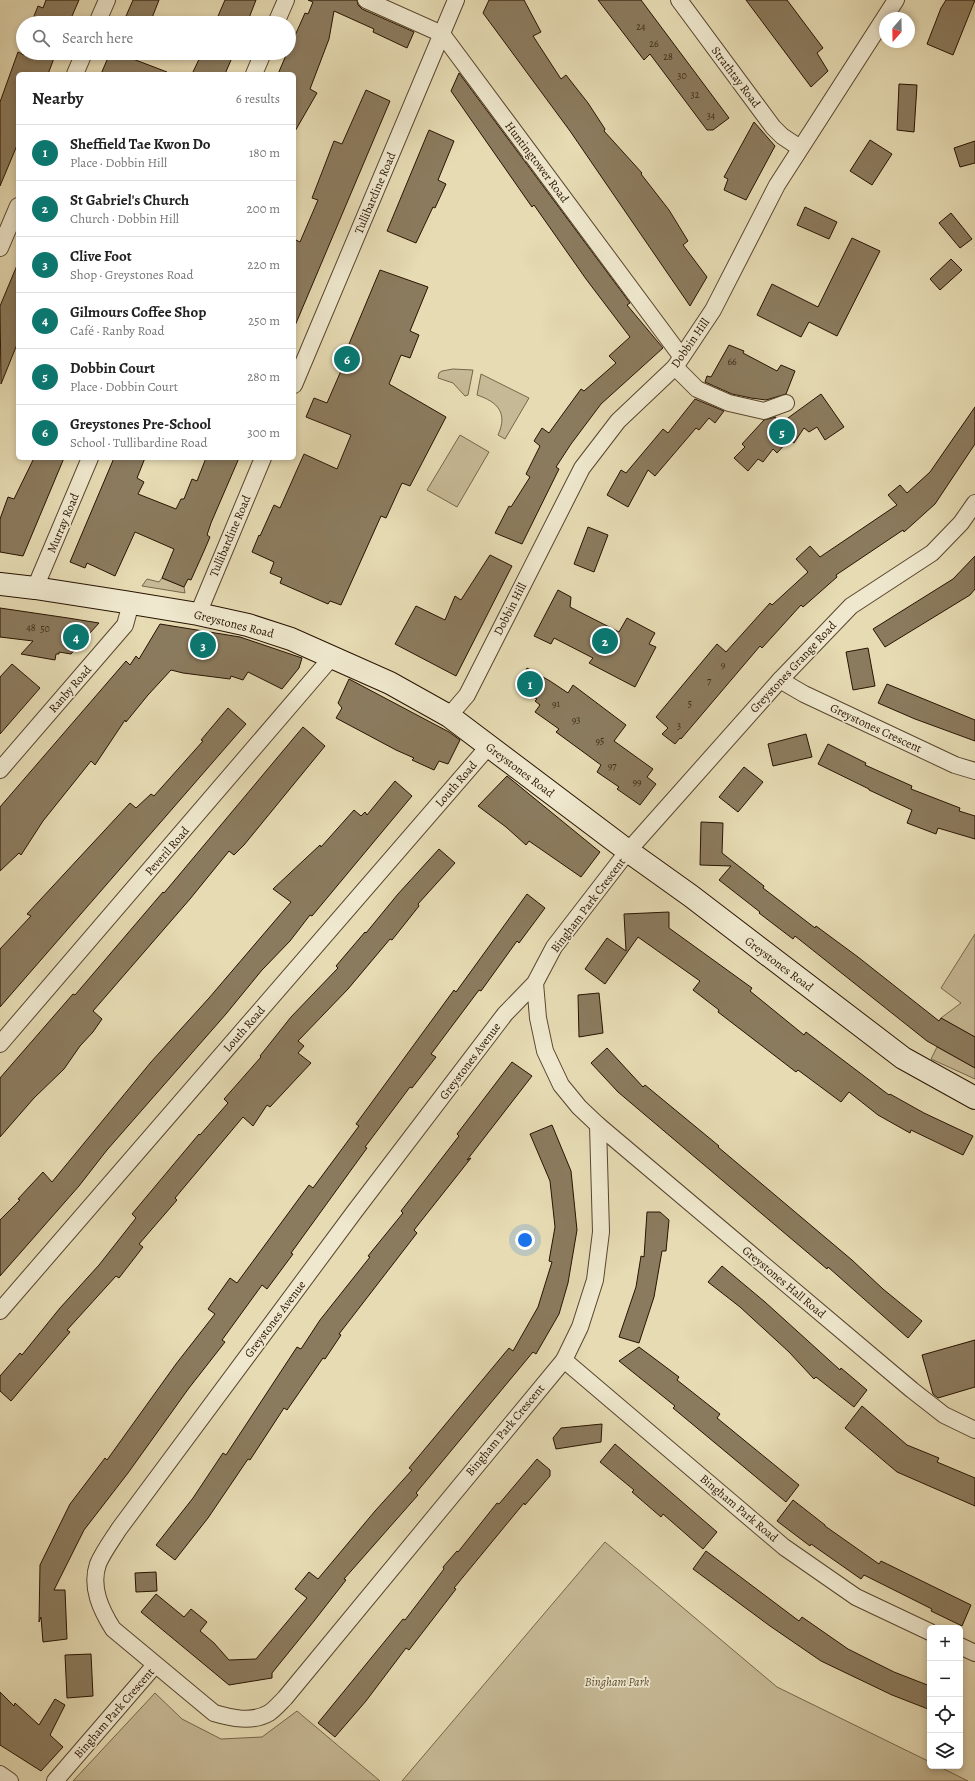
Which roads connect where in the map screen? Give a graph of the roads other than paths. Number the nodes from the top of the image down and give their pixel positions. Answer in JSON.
{"nodes":[{"id":1,"x":107,"y":0,"type":"edge"},
{"id":2,"x":286,"y":0,"type":"edge"},
{"id":3,"x":366,"y":0,"type":"edge"},
{"id":4,"x":456,"y":0,"type":"edge"},
{"id":5,"x":679,"y":0,"type":"edge"},
{"id":6,"x":896,"y":0,"type":"edge"},
{"id":7,"x":100,"y":16,"type":"edge"},
{"id":8,"x":279,"y":16,"type":"edge"},
{"id":9,"x":442,"y":34,"type":"junction"},
{"id":10,"x":81,"y":60,"type":"edge"},
{"id":11,"x":260,"y":60,"type":"edge"},
{"id":12,"x":76,"y":72,"type":"edge"},
{"id":13,"x":255,"y":72,"type":"edge"},
{"id":14,"x":800,"y":148,"type":"junction"},
{"id":15,"x":16,"y":211,"type":"edge"},
{"id":16,"x":0,"y":248,"type":"edge"},
{"id":17,"x":678,"y":361,"type":"junction"},
{"id":18,"x":296,"y":380,"type":"edge"},
{"id":19,"x":786,"y":402,"type":"dead end"},
{"id":20,"x":89,"y":460,"type":"edge"},
{"id":21,"x":262,"y":460,"type":"edge"},
{"id":22,"x":975,"y":504,"type":"edge"},
{"id":23,"x":0,"y":584,"type":"edge"},
{"id":24,"x":35,"y":588,"type":"junction"},
{"id":25,"x":131,"y":603,"type":"junction"},
{"id":26,"x":198,"y":614,"type":"junction"},
{"id":27,"x":332,"y":657,"type":"junction"},
{"id":28,"x":780,"y":680,"type":"junction"},
{"id":29,"x":449,"y":716,"type":"junction"},
{"id":30,"x":488,"y":747,"type":"junction"},
{"id":31,"x":0,"y":770,"type":"edge"},
{"id":32,"x":975,"y":771,"type":"edge"},
{"id":33,"x":628,"y":851,"type":"junction"},
{"id":34,"x":535,"y":982,"type":"junction"},
{"id":35,"x":0,"y":1044,"type":"edge"},
{"id":36,"x":975,"y":1098,"type":"edge"},
{"id":37,"x":598,"y":1125,"type":"junction"},
{"id":38,"x":0,"y":1311,"type":"edge"},
{"id":39,"x":564,"y":1360,"type":"junction"},
{"id":40,"x":975,"y":1430,"type":"edge"},
{"id":41,"x":927,"y":1631,"type":"edge"},
{"id":42,"x":963,"y":1647,"type":"edge"},
{"id":43,"x":975,"y":1653,"type":"edge"},
{"id":44,"x":155,"y":1665,"type":"junction"},
{"id":45,"x":0,"y":1774,"type":"edge"},
{"id":46,"x":10,"y":1781,"type":"edge"},
{"id":47,"x":55,"y":1781,"type":"edge"}],
"edges":[{"from":1,"to":7,"type":"street"},
{"from":2,"to":8,"type":"street"},
{"from":3,"to":9,"type":"street","name":"Huntingtower Road"},
{"from":4,"to":9,"type":"street","name":"Tullibardine Road"},
{"from":5,"to":14,"type":"street","name":"Strathtay Road"},
{"from":6,"to":14,"type":"street","name":"Dobbin Hill"},
{"from":9,"to":17,"type":"street","name":"Huntingtower Road"},
{"from":9,"to":18,"type":"street","name":"Tullibardine Road"},
{"from":10,"to":12,"type":"street"},
{"from":11,"to":13,"type":"street"},
{"from":14,"to":17,"type":"street","name":"Dobbin Hill"},
{"from":15,"to":16,"type":"street"},
{"from":17,"to":19,"type":"street","name":"Huntingtower Road"},
{"from":17,"to":29,"type":"street","name":"Dobbin Hill"},
{"from":20,"to":24,"type":"street","name":"Murray Road"},
{"from":21,"to":26,"type":"street","name":"Tullibardine Road"},
{"from":22,"to":28,"type":"street","name":"Greystones Grange Road"},
{"from":23,"to":24,"type":"street","name":"Greystones Road"},
{"from":24,"to":25,"type":"street","name":"Greystones Road"},
{"from":25,"to":26,"type":"street","name":"Greystones Road"},
{"from":25,"to":31,"type":"street","name":"Ranby Road"},
{"from":26,"to":27,"type":"street","name":"Greystones Road"},
{"from":27,"to":29,"type":"street","name":"Greystones Road"},
{"from":27,"to":35,"type":"street","name":"Peveril Road"},
{"from":28,"to":32,"type":"street","name":"Greystones Crescent"},
{"from":28,"to":33,"type":"street","name":"Greystones Grange Road"},
{"from":29,"to":30,"type":"street","name":"Greystones Road"},
{"from":30,"to":33,"type":"street","name":"Greystones Road"},
{"from":30,"to":38,"type":"street","name":"Louth Road"},
{"from":33,"to":34,"type":"street","name":"Bingham Park Crescent"},
{"from":33,"to":36,"type":"street","name":"Greystones Road"},
{"from":34,"to":37,"type":"street"},
{"from":34,"to":44,"type":"street","name":"Greystones Avenue"},
{"from":37,"to":39,"type":"street","name":"Bingham Park Crescent"},
{"from":37,"to":40,"type":"street","name":"Greystones Hall Road"},
{"from":39,"to":41,"type":"street","name":"Bingham Park Road"},
{"from":39,"to":44,"type":"street","name":"Bingham Park Crescent"},
{"from":42,"to":43,"type":"street"},
{"from":44,"to":47,"type":"street","name":"Bingham Park Crescent"},
{"from":45,"to":46,"type":"street"}]}
